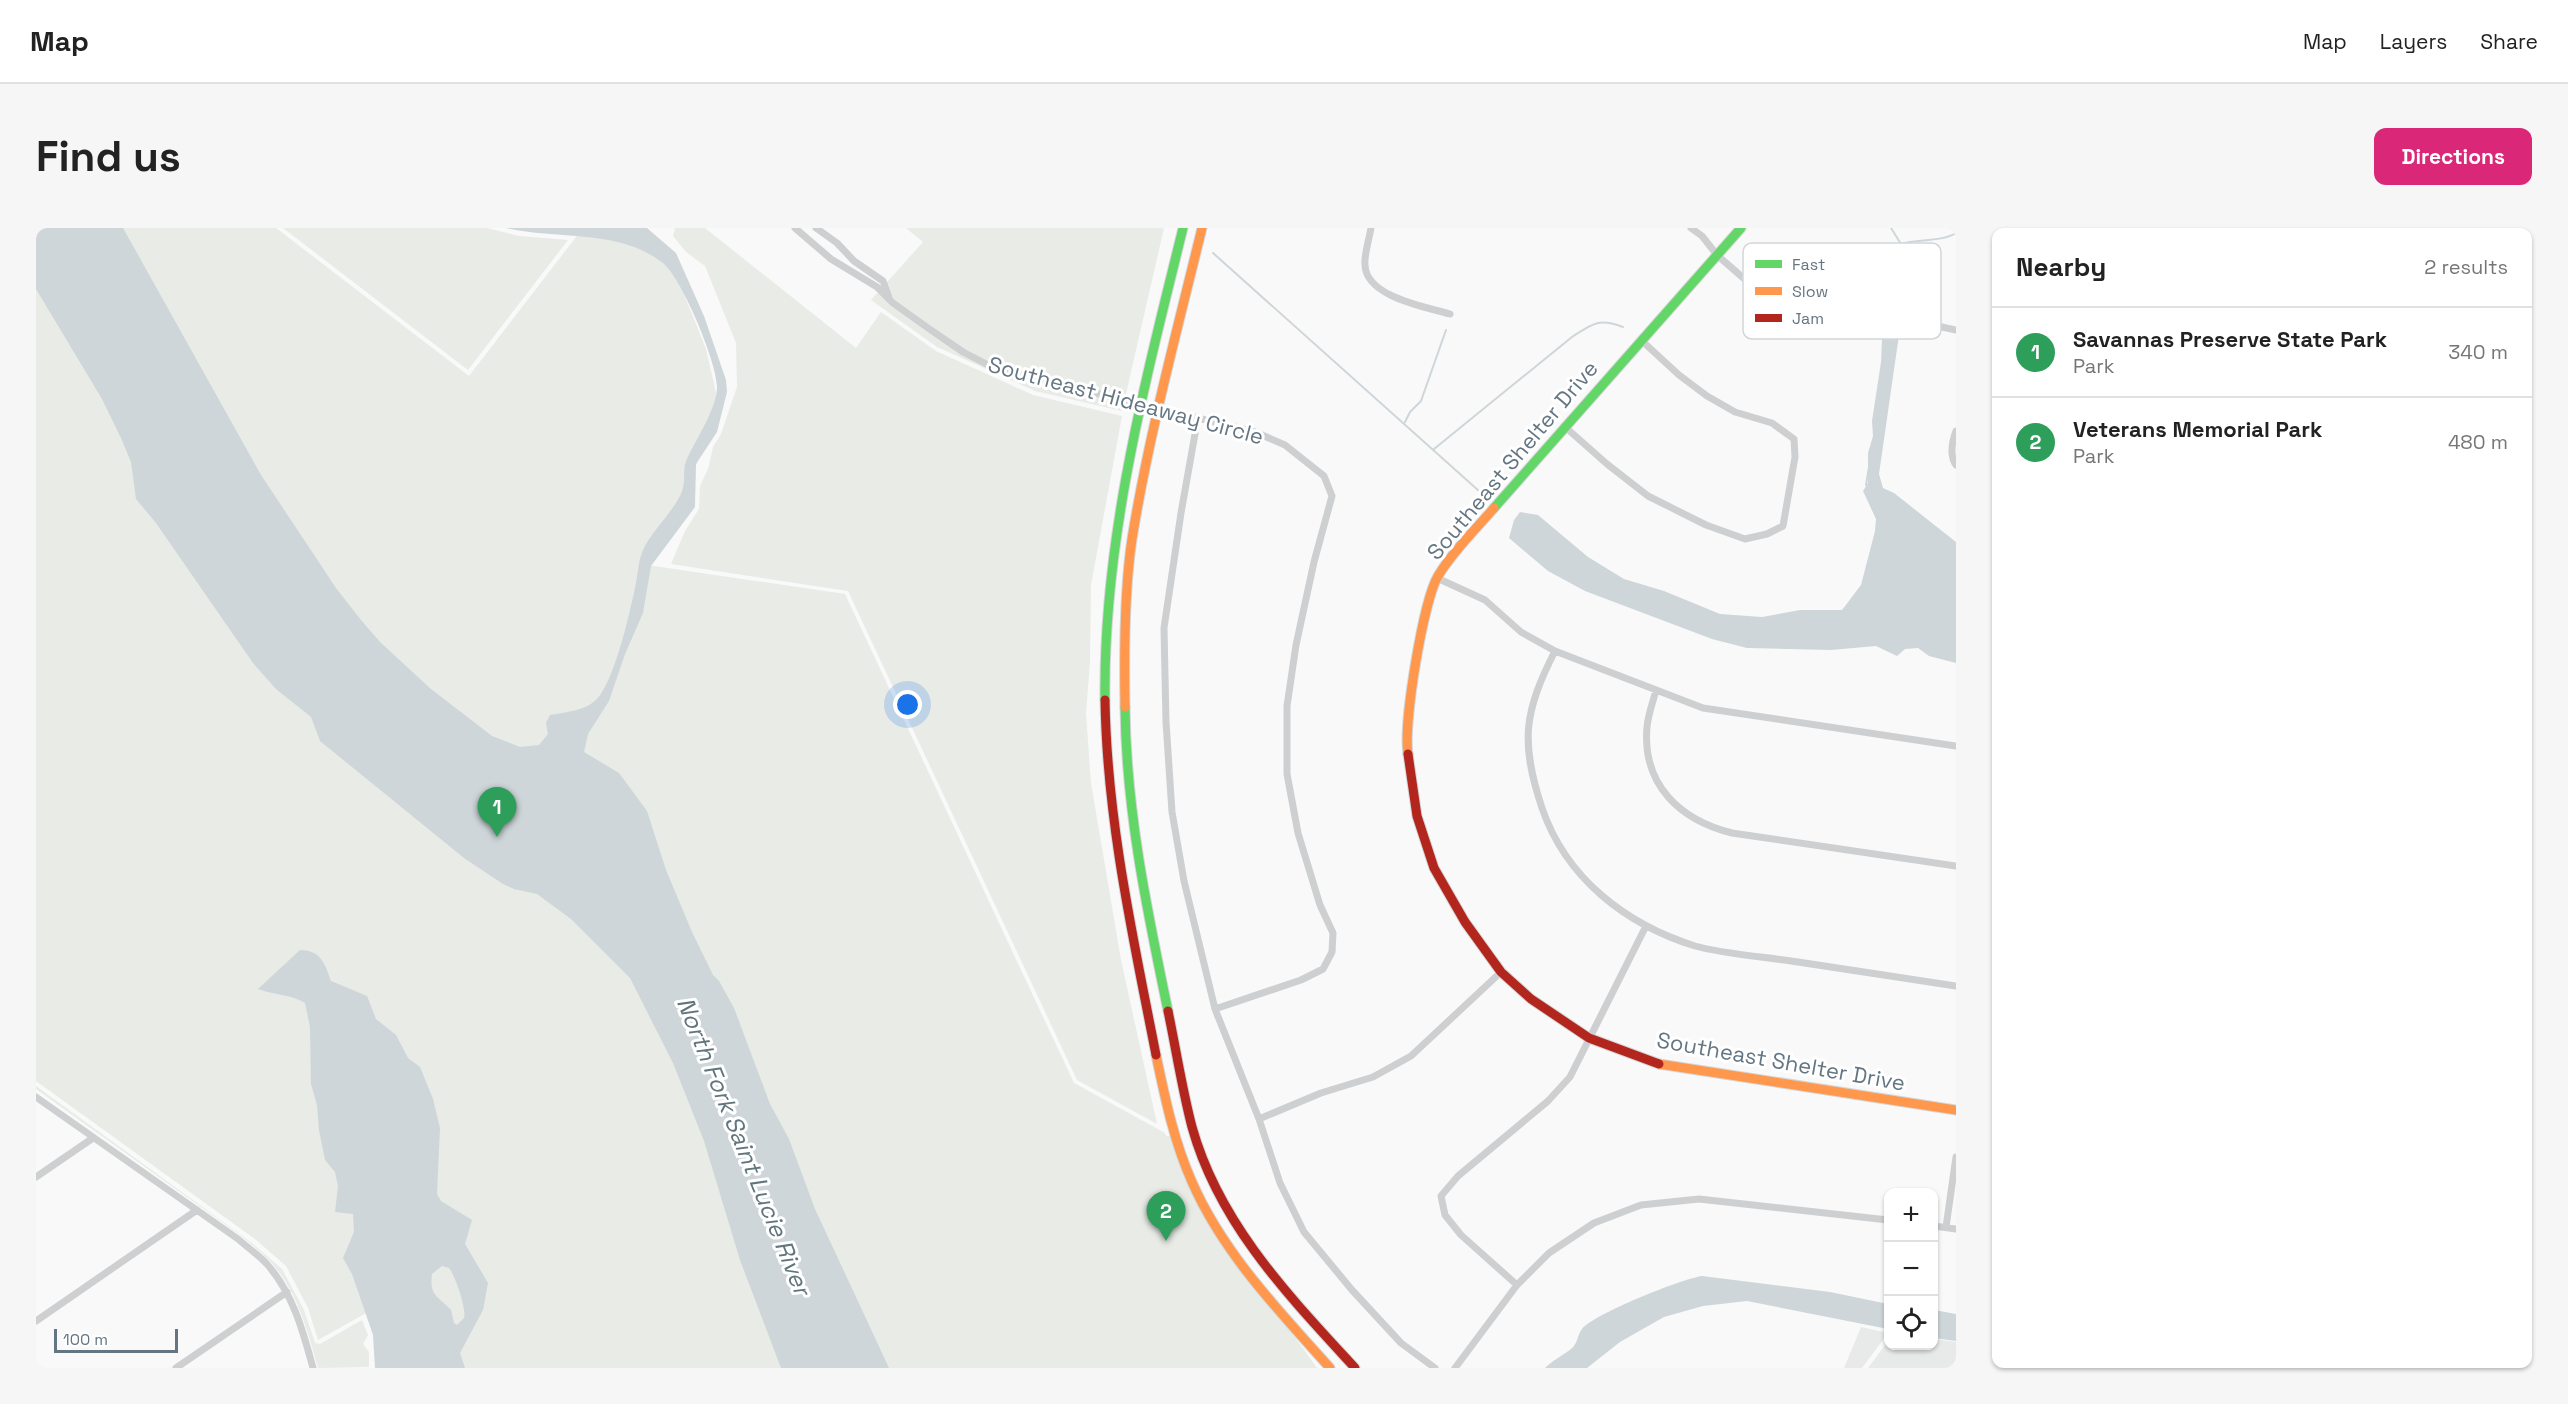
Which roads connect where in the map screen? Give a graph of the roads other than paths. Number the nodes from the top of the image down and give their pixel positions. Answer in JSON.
{"nodes":[{"id":1,"x":795,"y":228,"type":"edge"},
{"id":2,"x":816,"y":228,"type":"edge"},
{"id":3,"x":1183,"y":228,"type":"edge"},
{"id":4,"x":1202,"y":228,"type":"edge"},
{"id":5,"x":1371,"y":228,"type":"edge"},
{"id":6,"x":1691,"y":228,"type":"edge"},
{"id":7,"x":1741,"y":228,"type":"edge"},
{"id":8,"x":834,"y":241,"type":"junction"},
{"id":9,"x":824,"y":253,"type":"junction"},
{"id":10,"x":1717,"y":255,"type":"junction"},
{"id":11,"x":1743,"y":278,"type":"edge"},
{"id":12,"x":889,"y":298,"type":"junction"},
{"id":13,"x":1450,"y":315,"type":"dead end"},
{"id":14,"x":1941,"y":327,"type":"edge"},
{"id":15,"x":1956,"y":330,"type":"edge"},
{"id":16,"x":1641,"y":340,"type":"junction"},
{"id":17,"x":1141,"y":403,"type":"junction"},
{"id":18,"x":1158,"y":407,"type":"junction"},
{"id":19,"x":1198,"y":417,"type":"junction"},
{"id":20,"x":1564,"y":426,"type":"junction"},
{"id":21,"x":1956,"y":431,"type":"edge"},
{"id":22,"x":1956,"y":465,"type":"edge"},
{"id":23,"x":1437,"y":578,"type":"junction"},
{"id":24,"x":1555,"y":651,"type":"junction"},
{"id":25,"x":1656,"y":690,"type":"junction"},
{"id":26,"x":1956,"y":746,"type":"edge"},
{"id":27,"x":1956,"y":866,"type":"edge"},
{"id":28,"x":1646,"y":927,"type":"junction"},
{"id":29,"x":1501,"y":972,"type":"junction"},
{"id":30,"x":1956,"y":986,"type":"edge"},
{"id":31,"x":1215,"y":1009,"type":"junction"},
{"id":32,"x":1588,"y":1038,"type":"junction"},
{"id":33,"x":36,"y":1097,"type":"edge"},
{"id":34,"x":1956,"y":1110,"type":"edge"},
{"id":35,"x":1259,"y":1119,"type":"junction"},
{"id":36,"x":93,"y":1138,"type":"junction"},
{"id":37,"x":1956,"y":1157,"type":"edge"},
{"id":38,"x":36,"y":1177,"type":"edge"},
{"id":39,"x":197,"y":1210,"type":"junction"},
{"id":40,"x":1884,"y":1220,"type":"edge"},
{"id":41,"x":1938,"y":1226,"type":"edge"},
{"id":42,"x":1946,"y":1227,"type":"junction"},
{"id":43,"x":1956,"y":1229,"type":"edge"},
{"id":44,"x":1517,"y":1285,"type":"junction"},
{"id":45,"x":287,"y":1292,"type":"junction"},
{"id":46,"x":36,"y":1321,"type":"edge"},
{"id":47,"x":176,"y":1368,"type":"edge"},
{"id":48,"x":313,"y":1368,"type":"edge"},
{"id":49,"x":1330,"y":1368,"type":"edge"},
{"id":50,"x":1355,"y":1368,"type":"edge"},
{"id":51,"x":1435,"y":1368,"type":"edge"},
{"id":52,"x":1455,"y":1368,"type":"edge"}],
"edges":[{"from":1,"to":9,"type":"street","name":"Southeast Hideaway Circle"},
{"from":2,"to":8,"type":"street","name":"Southeast Hideaway Circle"},
{"from":3,"to":17,"type":"main road"},
{"from":4,"to":18,"type":"main road"},
{"from":5,"to":13,"type":"street"},
{"from":6,"to":10,"type":"street"},
{"from":7,"to":10,"type":"main road","name":"Southeast Shelter Drive"},
{"from":8,"to":9,"type":"street"},
{"from":8,"to":12,"type":"street","name":"Southeast Hideaway Circle"},
{"from":9,"to":12,"type":"street","name":"Southeast Hideaway Circle"},
{"from":10,"to":11,"type":"street"},
{"from":10,"to":16,"type":"main road","name":"Southeast Shelter Drive"},
{"from":12,"to":17,"type":"street","name":"Southeast Hideaway Circle"},
{"from":14,"to":15,"type":"street"},
{"from":16,"to":20,"type":"main road","name":"Southeast Shelter Drive"},
{"from":16,"to":20,"type":"street"},
{"from":17,"to":18,"type":"street","name":"Southeast Hideaway Circle"},
{"from":17,"to":49,"type":"main road"},
{"from":18,"to":19,"type":"street","name":"Southeast Hideaway Circle"},
{"from":18,"to":50,"type":"main road"},
{"from":19,"to":31,"type":"street"},
{"from":19,"to":31,"type":"street","name":"Southeast Hideaway Circle"},
{"from":20,"to":23,"type":"main road","name":"Southeast Shelter Drive"},
{"from":21,"to":22,"type":"street"},
{"from":23,"to":24,"type":"street"},
{"from":23,"to":29,"type":"main road","name":"Southeast Shelter Drive"},
{"from":24,"to":25,"type":"street"},
{"from":24,"to":28,"type":"street"},
{"from":25,"to":26,"type":"street"},
{"from":25,"to":27,"type":"street"},
{"from":28,"to":30,"type":"street"},
{"from":28,"to":32,"type":"street"},
{"from":29,"to":32,"type":"main road","name":"Southeast Shelter Drive"},
{"from":29,"to":35,"type":"street"},
{"from":31,"to":35,"type":"street"},
{"from":32,"to":34,"type":"main road","name":"Southeast Shelter Drive"},
{"from":32,"to":44,"type":"street"},
{"from":33,"to":36,"type":"street"},
{"from":35,"to":51,"type":"street"},
{"from":36,"to":38,"type":"street"},
{"from":36,"to":39,"type":"street"},
{"from":37,"to":42,"type":"street"},
{"from":39,"to":45,"type":"street"},
{"from":39,"to":46,"type":"street"},
{"from":40,"to":44,"type":"street"},
{"from":41,"to":42,"type":"street"},
{"from":42,"to":43,"type":"street"},
{"from":44,"to":52,"type":"street"},
{"from":45,"to":47,"type":"street"},
{"from":45,"to":48,"type":"street"}]}
